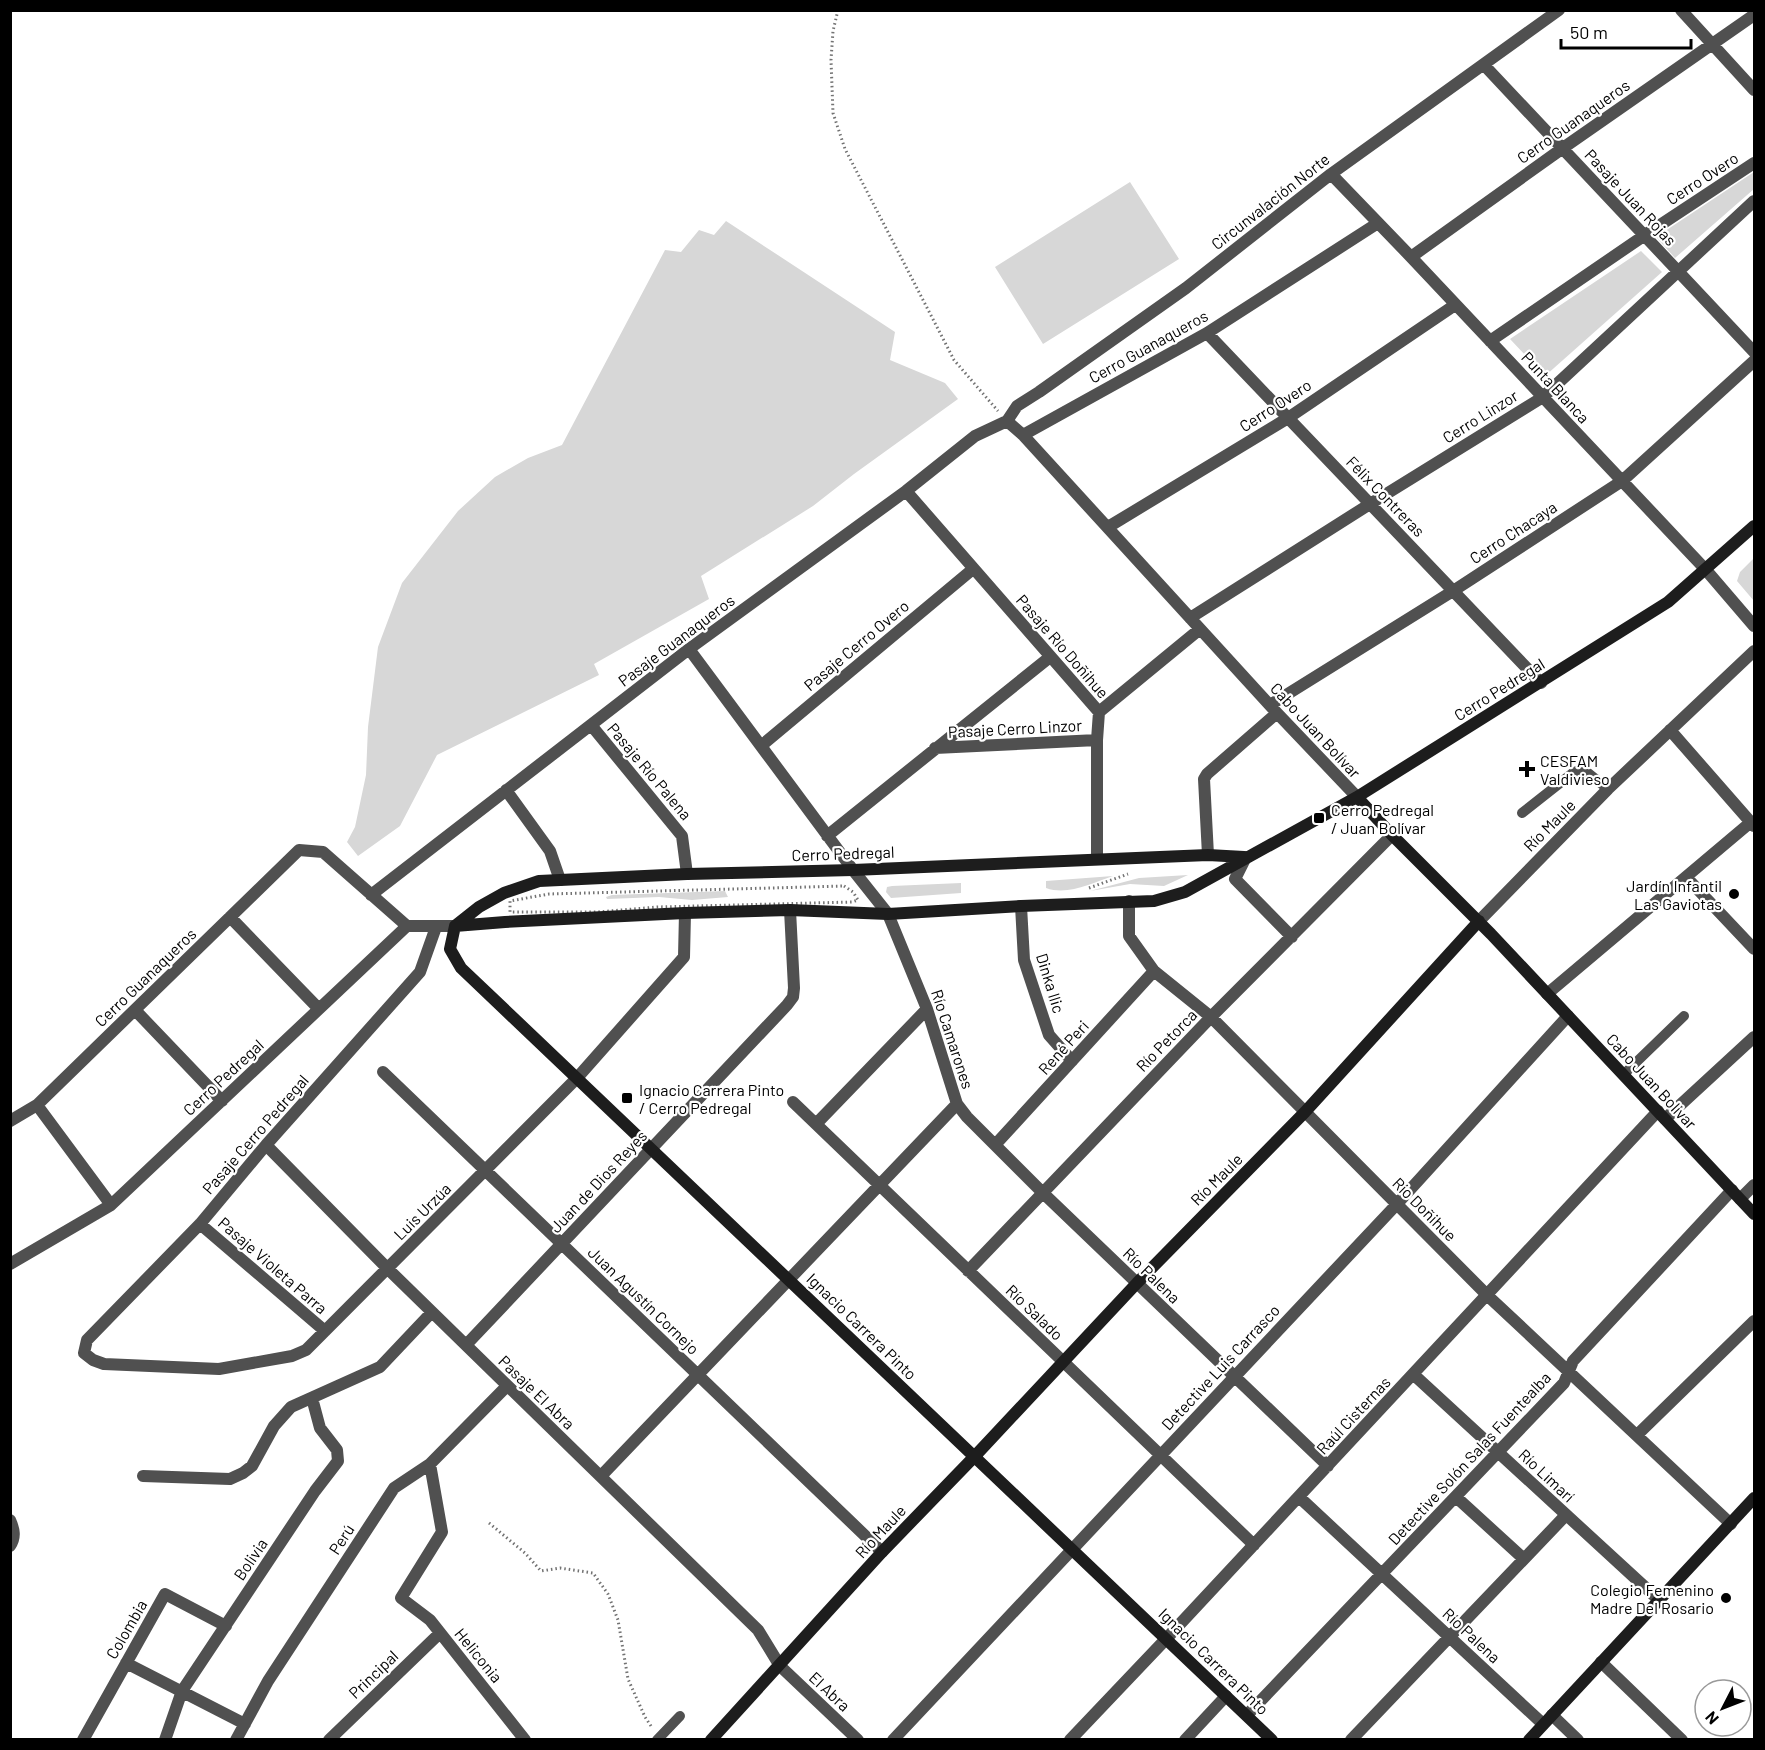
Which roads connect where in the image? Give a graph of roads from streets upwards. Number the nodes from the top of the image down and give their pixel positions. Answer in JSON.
{"nodes":[{"id":1,"x":1559,"y":10,"type":"edge"},
{"id":2,"x":1682,"y":10,"type":"edge"},
{"id":3,"x":1755,"y":15,"type":"edge"},
{"id":4,"x":1713,"y":45,"type":"junction"},
{"id":5,"x":1484,"y":65,"type":"junction"},
{"id":6,"x":1755,"y":90,"type":"edge"},
{"id":7,"x":1563,"y":148,"type":"junction"},
{"id":8,"x":1755,"y":164,"type":"edge"},
{"id":9,"x":1331,"y":174,"type":"junction"},
{"id":10,"x":1755,"y":201,"type":"edge"},
{"id":11,"x":1378,"y":223,"type":"junction"},
{"id":12,"x":1645,"y":235,"type":"junction"},
{"id":13,"x":1411,"y":257,"type":"junction"},
{"id":14,"x":1678,"y":271,"type":"junction"},
{"id":15,"x":1455,"y":305,"type":"junction"},
{"id":16,"x":1207,"y":333,"type":"junction"},
{"id":17,"x":1490,"y":341,"type":"junction"},
{"id":18,"x":1755,"y":352,"type":"edge"},
{"id":19,"x":1755,"y":361,"type":"edge"},
{"id":20,"x":1543,"y":397,"type":"junction"},
{"id":21,"x":1288,"y":418,"type":"junction"},
{"id":22,"x":1007,"y":421,"type":"junction"},
{"id":23,"x":1023,"y":435,"type":"junction"},
{"id":24,"x":1622,"y":481,"type":"junction"},
{"id":25,"x":906,"y":491,"type":"junction"},
{"id":26,"x":1370,"y":504,"type":"junction"},
{"id":27,"x":1755,"y":526,"type":"edge"},
{"id":28,"x":1108,"y":527,"type":"junction"},
{"id":29,"x":973,"y":568,"type":"junction"},
{"id":30,"x":1706,"y":570,"type":"junction"},
{"id":31,"x":1453,"y":591,"type":"junction"},
{"id":32,"x":1190,"y":618,"type":"junction"},
{"id":33,"x":1755,"y":626,"type":"edge"},
{"id":34,"x":1200,"y":629,"type":"junction"},
{"id":35,"x":689,"y":650,"type":"junction"},
{"id":36,"x":1755,"y":651,"type":"edge"},
{"id":37,"x":1050,"y":657,"type":"junction"},
{"id":38,"x":1541,"y":683,"type":"junction"},
{"id":39,"x":1274,"y":709,"type":"junction"},
{"id":40,"x":1099,"y":712,"type":"junction"},
{"id":41,"x":591,"y":725,"type":"junction"},
{"id":42,"x":1670,"y":730,"type":"junction"},
{"id":43,"x":1097,"y":740,"type":"junction"},
{"id":44,"x":761,"y":746,"type":"junction"},
{"id":45,"x":935,"y":748,"type":"junction"},
{"id":46,"x":506,"y":790,"type":"junction"},
{"id":47,"x":1357,"y":796,"type":"junction"},
{"id":48,"x":1753,"y":824,"type":"edge"},
{"id":49,"x":827,"y":836,"type":"junction"},
{"id":50,"x":1392,"y":836,"type":"junction"},
{"id":51,"x":1208,"y":855,"type":"junction"},
{"id":52,"x":1246,"y":857,"type":"junction"},
{"id":53,"x":1097,"y":859,"type":"junction"},
{"id":54,"x":853,"y":870,"type":"junction"},
{"id":55,"x":687,"y":874,"type":"junction"},
{"id":56,"x":1687,"y":878,"type":"junction"},
{"id":57,"x":560,"y":880,"type":"junction"},
{"id":58,"x":371,"y":895,"type":"junction"},
{"id":59,"x":1129,"y":901,"type":"junction"},
{"id":60,"x":1021,"y":906,"type":"junction"},
{"id":61,"x":790,"y":910,"type":"junction"},
{"id":62,"x":685,"y":913,"type":"junction"},
{"id":63,"x":888,"y":914,"type":"junction"},
{"id":64,"x":230,"y":918,"type":"junction"},
{"id":65,"x":1479,"y":921,"type":"junction"},
{"id":66,"x":406,"y":926,"type":"junction"},
{"id":67,"x":455,"y":926,"type":"junction"},
{"id":68,"x":436,"y":927,"type":"junction"},
{"id":69,"x":1292,"y":937,"type":"junction"},
{"id":70,"x":1755,"y":949,"type":"edge"},
{"id":71,"x":1154,"y":971,"type":"junction"},
{"id":72,"x":1547,"y":994,"type":"junction"},
{"id":73,"x":319,"y":1009,"type":"junction"},
{"id":74,"x":927,"y":1009,"type":"junction"},
{"id":75,"x":135,"y":1010,"type":"junction"},
{"id":76,"x":1568,"y":1016,"type":"junction"},
{"id":77,"x":1211,"y":1017,"type":"junction"},
{"id":78,"x":1755,"y":1037,"type":"edge"},
{"id":79,"x":1072,"y":1062,"type":"junction"},
{"id":80,"x":383,"y":1072,"type":"dead end"},
{"id":81,"x":577,"y":1078,"type":"junction"},
{"id":82,"x":222,"y":1101,"type":"junction"},
{"id":83,"x":793,"y":1102,"type":"dead end"},
{"id":84,"x":957,"y":1104,"type":"junction"},
{"id":85,"x":37,"y":1105,"type":"junction"},
{"id":86,"x":1305,"y":1112,"type":"junction"},
{"id":87,"x":1661,"y":1115,"type":"junction"},
{"id":88,"x":10,"y":1120,"type":"edge"},
{"id":89,"x":816,"y":1124,"type":"junction"},
{"id":90,"x":266,"y":1145,"type":"junction"},
{"id":91,"x":995,"y":1145,"type":"junction"},
{"id":92,"x":651,"y":1149,"type":"junction"},
{"id":93,"x":485,"y":1171,"type":"junction"},
{"id":94,"x":879,"y":1185,"type":"junction"},
{"id":95,"x":1755,"y":1185,"type":"edge"},
{"id":96,"x":1042,"y":1192,"type":"junction"},
{"id":97,"x":1736,"y":1194,"type":"junction"},
{"id":98,"x":1397,"y":1204,"type":"junction"},
{"id":99,"x":111,"y":1205,"type":"junction"},
{"id":100,"x":1755,"y":1214,"type":"edge"},
{"id":101,"x":200,"y":1224,"type":"junction"},
{"id":102,"x":562,"y":1244,"type":"junction"},
{"id":103,"x":10,"y":1264,"type":"edge"},
{"id":104,"x":388,"y":1269,"type":"junction"},
{"id":105,"x":968,"y":1270,"type":"junction"},
{"id":106,"x":789,"y":1280,"type":"junction"},
{"id":107,"x":1137,"y":1283,"type":"junction"},
{"id":108,"x":1487,"y":1295,"type":"junction"},
{"id":109,"x":432,"y":1312,"type":"junction"},
{"id":110,"x":1755,"y":1321,"type":"edge"},
{"id":111,"x":325,"y":1331,"type":"junction"},
{"id":112,"x":466,"y":1345,"type":"junction"},
{"id":113,"x":84,"y":1353,"type":"joint"},
{"id":114,"x":1063,"y":1362,"type":"junction"},
{"id":115,"x":1569,"y":1371,"type":"junction"},
{"id":116,"x":1413,"y":1374,"type":"junction"},
{"id":117,"x":698,"y":1375,"type":"junction"},
{"id":118,"x":1234,"y":1377,"type":"junction"},
{"id":119,"x":507,"y":1386,"type":"junction"},
{"id":120,"x":312,"y":1398,"type":"junction"},
{"id":121,"x":1637,"y":1435,"type":"junction"},
{"id":122,"x":1498,"y":1452,"type":"junction"},
{"id":123,"x":1160,"y":1455,"type":"junction"},
{"id":124,"x":975,"y":1456,"type":"junction"},
{"id":125,"x":430,"y":1464,"type":"junction"},
{"id":126,"x":1328,"y":1466,"type":"junction"},
{"id":127,"x":143,"y":1476,"type":"dead end"},
{"id":128,"x":601,"y":1476,"type":"junction"},
{"id":129,"x":1299,"y":1497,"type":"junction"},
{"id":130,"x":1456,"y":1497,"type":"junction"},
{"id":131,"x":1755,"y":1498,"type":"edge"},
{"id":132,"x":1566,"y":1515,"type":"junction"},
{"id":133,"x":10,"y":1520,"type":"edge"},
{"id":134,"x":1731,"y":1524,"type":"junction"},
{"id":135,"x":1254,"y":1545,"type":"junction"},
{"id":136,"x":10,"y":1546,"type":"edge"},
{"id":137,"x":1072,"y":1549,"type":"junction"},
{"id":138,"x":882,"y":1552,"type":"junction"},
{"id":139,"x":1524,"y":1559,"type":"junction"},
{"id":140,"x":1382,"y":1574,"type":"junction"},
{"id":141,"x":1659,"y":1600,"type":"junction"},
{"id":142,"x":226,"y":1626,"type":"junction"},
{"id":143,"x":440,"y":1633,"type":"junction"},
{"id":144,"x":1450,"y":1637,"type":"junction"},
{"id":145,"x":1166,"y":1639,"type":"junction"},
{"id":146,"x":1601,"y":1662,"type":"junction"},
{"id":147,"x":126,"y":1663,"type":"junction"},
{"id":148,"x":780,"y":1666,"type":"junction"},
{"id":149,"x":182,"y":1691,"type":"junction"},
{"id":150,"x":1226,"y":1696,"type":"junction"},
{"id":151,"x":1247,"y":1715,"type":"junction"},
{"id":152,"x":1547,"y":1719,"type":"junction"},
{"id":153,"x":245,"y":1724,"type":"junction"},
{"id":154,"x":82,"y":1740,"type":"edge"},
{"id":155,"x":165,"y":1740,"type":"edge"},
{"id":156,"x":236,"y":1740,"type":"edge"},
{"id":157,"x":329,"y":1740,"type":"edge"},
{"id":158,"x":525,"y":1740,"type":"edge"},
{"id":159,"x":711,"y":1740,"type":"edge"},
{"id":160,"x":858,"y":1740,"type":"edge"},
{"id":161,"x":893,"y":1740,"type":"edge"},
{"id":162,"x":1070,"y":1740,"type":"edge"},
{"id":163,"x":1185,"y":1740,"type":"edge"},
{"id":164,"x":1272,"y":1740,"type":"edge"},
{"id":165,"x":1352,"y":1740,"type":"edge"},
{"id":166,"x":1529,"y":1740,"type":"edge"},
{"id":167,"x":1578,"y":1740,"type":"edge"},
{"id":168,"x":1682,"y":1740,"type":"edge"}],
"edges":[{"from":1,"to":5,"type":"street","name":"Circunvalación Norte"},
{"from":2,"to":4,"type":"street"},
{"from":3,"to":4,"type":"street","name":"Cerro Guanaqueros"},
{"from":4,"to":6,"type":"street"},
{"from":4,"to":7,"type":"street","name":"Cerro Guanaqueros"},
{"from":5,"to":7,"type":"street","name":"Pasaje Juan Rojas"},
{"from":5,"to":9,"type":"street","name":"Circunvalación Norte"},
{"from":7,"to":12,"type":"street","name":"Pasaje Juan Rojas"},
{"from":7,"to":13,"type":"street","name":"Cerro Guanaqueros"},
{"from":8,"to":12,"type":"street","name":"Cerro Overo"},
{"from":9,"to":11,"type":"street","name":"Punta Blanca"},
{"from":9,"to":22,"type":"street","name":"Circunvalación Norte"},
{"from":10,"to":14,"type":"street","name":"Cerro Linzor"},
{"from":11,"to":13,"type":"street","name":"Punta Blanca"},
{"from":11,"to":16,"type":"street","name":"Cerro Guanaqueros"},
{"from":12,"to":14,"type":"street","name":"Pasaje Juan Rojas"},
{"from":12,"to":17,"type":"street","name":"Cerro Overo"},
{"from":13,"to":15,"type":"street","name":"Punta Blanca"},
{"from":14,"to":18,"type":"street","name":"Pasaje Juan Rojas"},
{"from":14,"to":20,"type":"street","name":"Cerro Linzor"},
{"from":15,"to":17,"type":"street","name":"Punta Blanca"},
{"from":15,"to":21,"type":"street","name":"Cerro Overo"},
{"from":16,"to":21,"type":"street","name":"Félix Contreras"},
{"from":16,"to":23,"type":"street","name":"Cerro Guanaqueros"},
{"from":17,"to":20,"type":"street","name":"Punta Blanca"},
{"from":19,"to":24,"type":"street","name":"Cerro Chacaya"},
{"from":20,"to":24,"type":"street","name":"Punta Blanca"},
{"from":20,"to":26,"type":"street","name":"Cerro Linzor"},
{"from":21,"to":26,"type":"street","name":"Félix Contreras"},
{"from":21,"to":28,"type":"street","name":"Cerro Overo"},
{"from":22,"to":23,"type":"street","name":"Cabo Juan Bolívar"},
{"from":22,"to":25,"type":"street","name":"Pasaje Guanaqueros"},
{"from":23,"to":28,"type":"street","name":"Cabo Juan Bolívar"},
{"from":24,"to":30,"type":"street","name":"Punta Blanca"},
{"from":24,"to":31,"type":"street","name":"Cerro Chacaya"},
{"from":25,"to":29,"type":"street","name":"Pasaje Río Doñihue"},
{"from":25,"to":35,"type":"street","name":"Pasaje Guanaqueros"},
{"from":26,"to":31,"type":"street","name":"Félix Contreras"},
{"from":26,"to":32,"type":"street","name":"Cerro Linzor"},
{"from":27,"to":30,"type":"street","name":"Cerro Pedregal"},
{"from":28,"to":32,"type":"street","name":"Cabo Juan Bolívar"},
{"from":29,"to":37,"type":"street","name":"Pasaje Río Doñihue"},
{"from":29,"to":44,"type":"street","name":"Pasaje Cerro Overo"},
{"from":30,"to":33,"type":"street","name":"Punta Blanca"},
{"from":30,"to":38,"type":"street","name":"Cerro Pedregal"},
{"from":31,"to":38,"type":"street","name":"Félix Contreras"},
{"from":31,"to":39,"type":"street","name":"Cerro Chacaya"},
{"from":32,"to":34,"type":"street","name":"Cabo Juan Bolívar"},
{"from":34,"to":39,"type":"street","name":"Cabo Juan Bolívar"},
{"from":34,"to":40,"type":"street","name":"Pasaje Cerro Linzor"},
{"from":35,"to":41,"type":"street","name":"Pasaje Guanaqueros"},
{"from":35,"to":44,"type":"street","name":"Río Camarones"},
{"from":36,"to":42,"type":"street","name":"Río Maule"},
{"from":37,"to":40,"type":"street","name":"Pasaje Río Doñihue"},
{"from":37,"to":45,"type":"street","name":"Pasaje Cerro Linzor"},
{"from":38,"to":47,"type":"street","name":"Cerro Pedregal"},
{"from":39,"to":47,"type":"street","name":"Cabo Juan Bolívar"},
{"from":39,"to":51,"type":"street","name":"Cerro Chacaya"},
{"from":40,"to":43,"type":"street","name":"Pasaje Río Doñihue"},
{"from":41,"to":46,"type":"street","name":"Pasaje Guanaqueros"},
{"from":41,"to":55,"type":"street","name":"Pasaje Río Palena"},
{"from":42,"to":48,"type":"street"},
{"from":42,"to":65,"type":"street","name":"Río Maule"},
{"from":43,"to":45,"type":"street","name":"Pasaje Cerro Linzor"},
{"from":43,"to":53,"type":"street","name":"Pasaje Río Doñihue"},
{"from":44,"to":49,"type":"street","name":"Río Camarones"},
{"from":45,"to":49,"type":"street","name":"Pasaje Cerro Linzor"},
{"from":46,"to":57,"type":"street"},
{"from":46,"to":58,"type":"street","name":"Pasaje Guanaqueros"},
{"from":47,"to":50,"type":"street","name":"Cabo Juan Bolívar"},
{"from":47,"to":52,"type":"street","name":"Cerro Pedregal"},
{"from":48,"to":56,"type":"street"},
{"from":49,"to":54,"type":"street","name":"Río Camarones"},
{"from":50,"to":65,"type":"street","name":"Cabo Juan Bolívar"},
{"from":50,"to":69,"type":"street","name":"Río Petorca"},
{"from":51,"to":52,"type":"street","name":"Cerro Pedregal"},
{"from":51,"to":53,"type":"street","name":"Cerro Pedregal"},
{"from":52,"to":59,"type":"street","name":"Cerro Pedregal"},
{"from":52,"to":69,"type":"street"},
{"from":53,"to":54,"type":"street","name":"Cerro Pedregal"},
{"from":54,"to":55,"type":"street","name":"Cerro Pedregal"},
{"from":54,"to":63,"type":"street","name":"Río Camarones"},
{"from":55,"to":57,"type":"street","name":"Cerro Pedregal"},
{"from":56,"to":70,"type":"street"},
{"from":56,"to":72,"type":"street"},
{"from":57,"to":67,"type":"street","name":"Cerro Pedregal"},
{"from":58,"to":64,"type":"street","name":"Cerro Guanaqueros"},
{"from":58,"to":66,"type":"street"},
{"from":59,"to":60,"type":"street","name":"Cerro Pedregal"},
{"from":59,"to":71,"type":"street","name":"Río Doñihue"},
{"from":60,"to":63,"type":"street","name":"Cerro Pedregal"},
{"from":60,"to":79,"type":"street","name":"Dinka llic"},
{"from":61,"to":62,"type":"street","name":"Cerro Pedregal"},
{"from":61,"to":63,"type":"street","name":"Cerro Pedregal"},
{"from":61,"to":92,"type":"street","name":"Juan de Dios Reyes"},
{"from":62,"to":67,"type":"street","name":"Cerro Pedregal"},
{"from":62,"to":81,"type":"street","name":"Luis Urzúa"},
{"from":63,"to":74,"type":"street","name":"Río Camarones"},
{"from":64,"to":73,"type":"street"},
{"from":64,"to":75,"type":"street","name":"Cerro Guanaqueros"},
{"from":65,"to":72,"type":"street","name":"Cabo Juan Bolívar"},
{"from":65,"to":86,"type":"street","name":"Río Maule"},
{"from":66,"to":68,"type":"street","name":"Cerro Pedregal"},
{"from":66,"to":73,"type":"street","name":"Cerro Pedregal"},
{"from":67,"to":68,"type":"street","name":"Cerro Pedregal"},
{"from":67,"to":81,"type":"street","name":"Ignacio Carrera Pinto"},
{"from":68,"to":90,"type":"street","name":"Pasaje Cerro Pedregal"},
{"from":69,"to":77,"type":"street","name":"Río Petorca"},
{"from":71,"to":77,"type":"street","name":"Río Doñihue"},
{"from":71,"to":79,"type":"street","name":"René Peri"},
{"from":72,"to":76,"type":"street","name":"Cabo Juan Bolívar"},
{"from":73,"to":82,"type":"street","name":"Cerro Pedregal"},
{"from":74,"to":84,"type":"street","name":"Río Camarones"},
{"from":74,"to":89,"type":"street"},
{"from":75,"to":82,"type":"street"},
{"from":75,"to":85,"type":"street","name":"Cerro Guanaqueros"},
{"from":76,"to":87,"type":"street","name":"Cabo Juan Bolívar"},
{"from":76,"to":98,"type":"street","name":"Detective Luis Carrasco"},
{"from":77,"to":86,"type":"street","name":"Río Doñihue"},
{"from":77,"to":96,"type":"street","name":"Río Petorca"},
{"from":78,"to":87,"type":"street","name":"Raúl Cisternas"},
{"from":79,"to":91,"type":"street","name":"René Peri"},
{"from":80,"to":93,"type":"street","name":"Juan Agustín Cornejo"},
{"from":81,"to":92,"type":"street","name":"Ignacio Carrera Pinto"},
{"from":81,"to":93,"type":"street","name":"Luis Urzúa"},
{"from":82,"to":99,"type":"street","name":"Cerro Pedregal"},
{"from":83,"to":89,"type":"street","name":"Río Salado"},
{"from":84,"to":91,"type":"street","name":"Río Palena"},
{"from":84,"to":94,"type":"street","name":"Río Camarones"},
{"from":85,"to":88,"type":"street","name":"Cerro Guanaqueros"},
{"from":85,"to":99,"type":"street"},
{"from":86,"to":98,"type":"street","name":"Río Doñihue"},
{"from":86,"to":107,"type":"street","name":"Río Maule"},
{"from":87,"to":97,"type":"street","name":"Cabo Juan Bolívar"},
{"from":87,"to":108,"type":"street","name":"Raúl Cisternas"},
{"from":89,"to":94,"type":"street","name":"Río Salado"},
{"from":90,"to":101,"type":"street","name":"Pasaje Cerro Pedregal"},
{"from":90,"to":104,"type":"street","name":"Pasaje El Abra"},
{"from":91,"to":96,"type":"street","name":"Río Palena"},
{"from":92,"to":102,"type":"street","name":"Juan de Dios Reyes"},
{"from":92,"to":106,"type":"street","name":"Ignacio Carrera Pinto"},
{"from":93,"to":102,"type":"street","name":"Juan Agustín Cornejo"},
{"from":93,"to":104,"type":"street","name":"Luis Urzúa"},
{"from":94,"to":105,"type":"street","name":"Río Salado"},
{"from":94,"to":106,"type":"street","name":"Río Camarones"},
{"from":95,"to":97,"type":"street","name":"Detective Solón Salas Fuentealba"},
{"from":96,"to":105,"type":"street","name":"Río Petorca"},
{"from":96,"to":107,"type":"street","name":"Río Palena"},
{"from":97,"to":100,"type":"street","name":"Cabo Juan Bolívar"},
{"from":97,"to":115,"type":"street","name":"Detective Solón Salas Fuentealba"},
{"from":98,"to":108,"type":"street","name":"Río Doñihue"},
{"from":98,"to":118,"type":"street","name":"Detective Luis Carrasco"},
{"from":99,"to":103,"type":"street","name":"Cerro Pedregal"},
{"from":101,"to":111,"type":"street","name":"Pasaje Violeta Parra"},
{"from":101,"to":113,"type":"street","name":"Pasaje Cerro Pedregal"},
{"from":102,"to":112,"type":"street","name":"Juan de Dios Reyes"},
{"from":102,"to":117,"type":"street","name":"Juan Agustín Cornejo"},
{"from":104,"to":109,"type":"street","name":"Pasaje El Abra"},
{"from":104,"to":111,"type":"street","name":"Luis Urzúa"},
{"from":105,"to":114,"type":"street","name":"Río Salado"},
{"from":106,"to":117,"type":"street","name":"Río Camarones"},
{"from":106,"to":124,"type":"street","name":"Ignacio Carrera Pinto"},
{"from":107,"to":114,"type":"street","name":"Río Maule"},
{"from":107,"to":118,"type":"street","name":"Río Palena"},
{"from":108,"to":115,"type":"street","name":"Río Doñihue"},
{"from":108,"to":116,"type":"street","name":"Raúl Cisternas"},
{"from":109,"to":112,"type":"street","name":"Pasaje El Abra"},
{"from":109,"to":120,"type":"street"},
{"from":110,"to":121,"type":"street"},
{"from":111,"to":113,"type":"street","name":"Luis Urzúa"},
{"from":112,"to":119,"type":"street","name":"Pasaje El Abra"},
{"from":114,"to":123,"type":"street","name":"Río Salado"},
{"from":114,"to":124,"type":"street","name":"Río Maule"},
{"from":115,"to":121,"type":"street","name":"Río Doñihue"},
{"from":115,"to":122,"type":"street","name":"Detective Solón Salas Fuentealba"},
{"from":116,"to":122,"type":"street","name":"Río Limarí"},
{"from":116,"to":126,"type":"street","name":"Raúl Cisternas"},
{"from":117,"to":128,"type":"street","name":"Río Camarones"},
{"from":117,"to":138,"type":"street","name":"Juan Agustín Cornejo"},
{"from":118,"to":123,"type":"street","name":"Detective Luis Carrasco"},
{"from":118,"to":126,"type":"street","name":"Río Palena"},
{"from":119,"to":125,"type":"street","name":"Perú"},
{"from":119,"to":128,"type":"street","name":"Pasaje El Abra"},
{"from":120,"to":127,"type":"street"},
{"from":120,"to":142,"type":"street","name":"Bolivia"},
{"from":121,"to":134,"type":"street","name":"Río Doñihue"},
{"from":122,"to":130,"type":"street","name":"Detective Solón Salas Fuentealba"},
{"from":122,"to":132,"type":"street","name":"Río Limarí"},
{"from":123,"to":135,"type":"street","name":"Río Salado"},
{"from":123,"to":137,"type":"street","name":"Detective Luis Carrasco"},
{"from":124,"to":137,"type":"street","name":"Ignacio Carrera Pinto"},
{"from":124,"to":138,"type":"street","name":"Río Maule"},
{"from":125,"to":143,"type":"street","name":"Heliconia"},
{"from":125,"to":153,"type":"street","name":"Perú"},
{"from":126,"to":129,"type":"street","name":"Raúl Cisternas"},
{"from":128,"to":148,"type":"street","name":"Pasaje El Abra"},
{"from":129,"to":135,"type":"street","name":"Raúl Cisternas"},
{"from":129,"to":140,"type":"street","name":"Río Palena"},
{"from":130,"to":139,"type":"street"},
{"from":130,"to":140,"type":"street","name":"Detective Solón Salas Fuentealba"},
{"from":131,"to":134,"type":"street"},
{"from":132,"to":139,"type":"street"},
{"from":132,"to":141,"type":"street","name":"Río Limarí"},
{"from":133,"to":136,"type":"street"},
{"from":134,"to":141,"type":"street"},
{"from":135,"to":145,"type":"street","name":"Raúl Cisternas"},
{"from":137,"to":145,"type":"street","name":"Ignacio Carrera Pinto"},
{"from":137,"to":161,"type":"street","name":"Detective Luis Carrasco"},
{"from":138,"to":148,"type":"street","name":"Río Maule"},
{"from":139,"to":144,"type":"street"},
{"from":140,"to":144,"type":"street","name":"Río Palena"},
{"from":140,"to":151,"type":"street","name":"Detective Solón Salas Fuentealba"},
{"from":141,"to":146,"type":"street"},
{"from":142,"to":147,"type":"street","name":"Colombia"},
{"from":142,"to":149,"type":"street","name":"Bolivia"},
{"from":143,"to":157,"type":"street","name":"Principal"},
{"from":143,"to":158,"type":"street","name":"Heliconia"},
{"from":144,"to":152,"type":"street","name":"Río Palena"},
{"from":144,"to":165,"type":"street"},
{"from":145,"to":150,"type":"street","name":"Ignacio Carrera Pinto"},
{"from":145,"to":162,"type":"street","name":"Raúl Cisternas"},
{"from":146,"to":152,"type":"street"},
{"from":146,"to":168,"type":"street"},
{"from":147,"to":149,"type":"street"},
{"from":147,"to":154,"type":"street","name":"Colombia"},
{"from":148,"to":159,"type":"street","name":"Río Maule"},
{"from":148,"to":160,"type":"street","name":"El Abra"},
{"from":149,"to":153,"type":"street"},
{"from":149,"to":155,"type":"street","name":"Bolivia"},
{"from":150,"to":151,"type":"street","name":"Ignacio Carrera Pinto"},
{"from":150,"to":163,"type":"street"},
{"from":151,"to":164,"type":"street","name":"Ignacio Carrera Pinto"},
{"from":152,"to":166,"type":"street"},
{"from":152,"to":167,"type":"street"},
{"from":153,"to":156,"type":"street","name":"Perú"}]}
